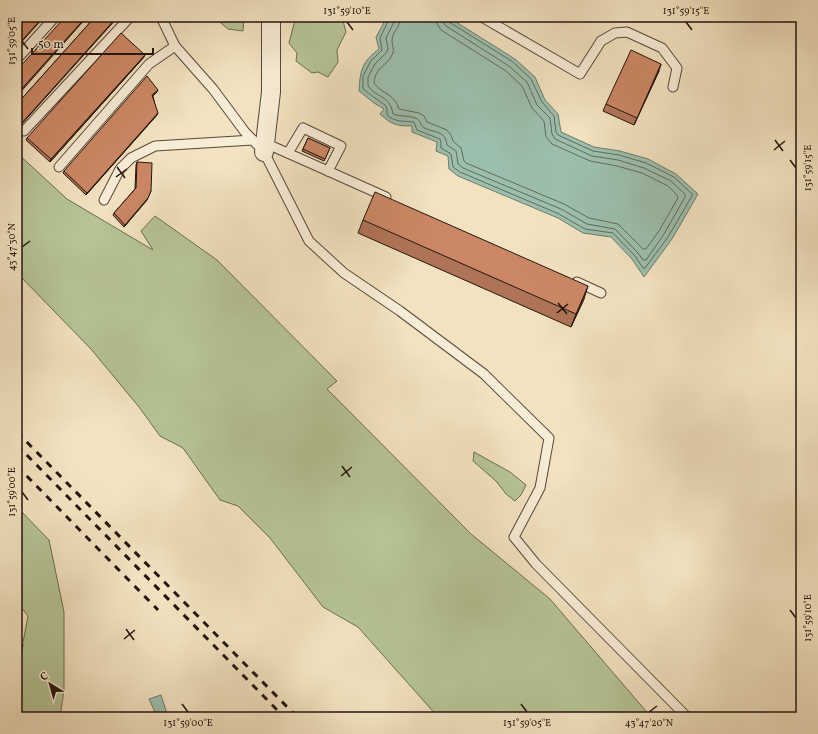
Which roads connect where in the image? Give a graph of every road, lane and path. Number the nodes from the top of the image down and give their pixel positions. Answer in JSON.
{"nodes":[{"id":1,"x":55,"y":17,"type":"edge"},
{"id":2,"x":130,"y":17,"type":"edge"},
{"id":3,"x":161,"y":17,"type":"edge"},
{"id":4,"x":271,"y":17,"type":"edge"},
{"id":5,"x":482,"y":17,"type":"edge"},
{"id":6,"x":175,"y":46,"type":"junction"},
{"id":7,"x":17,"y":59,"type":"edge"},
{"id":8,"x":673,"y":87,"type":"dead end"},
{"id":9,"x":24,"y":131,"type":"dead end"},
{"id":10,"x":261,"y":145,"type":"junction"},
{"id":11,"x":288,"y":153,"type":"junction"},
{"id":12,"x":59,"y":167,"type":"dead end"},
{"id":13,"x":328,"y":170,"type":"junction"},
{"id":14,"x":104,"y":200,"type":"dead end"},
{"id":15,"x":394,"y":201,"type":"edge"},
{"id":16,"x":565,"y":277,"type":"edge"},
{"id":17,"x":601,"y":293,"type":"dead end"},
{"id":18,"x":687,"y":717,"type":"edge"}],
"edges":[{"from":1,"to":7,"type":"lane"},
{"from":2,"to":9,"type":"lane"},
{"from":3,"to":6,"type":"lane"},
{"from":4,"to":10,"type":"street"},
{"from":5,"to":8,"type":"lane"},
{"from":6,"to":10,"type":"lane"},
{"from":6,"to":12,"type":"lane"},
{"from":10,"to":11,"type":"lane"},
{"from":10,"to":14,"type":"lane"},
{"from":10,"to":18,"type":"lane"},
{"from":11,"to":13,"type":"lane"},
{"from":11,"to":13,"type":"lane"},
{"from":13,"to":15,"type":"lane"},
{"from":16,"to":17,"type":"lane"}]}
